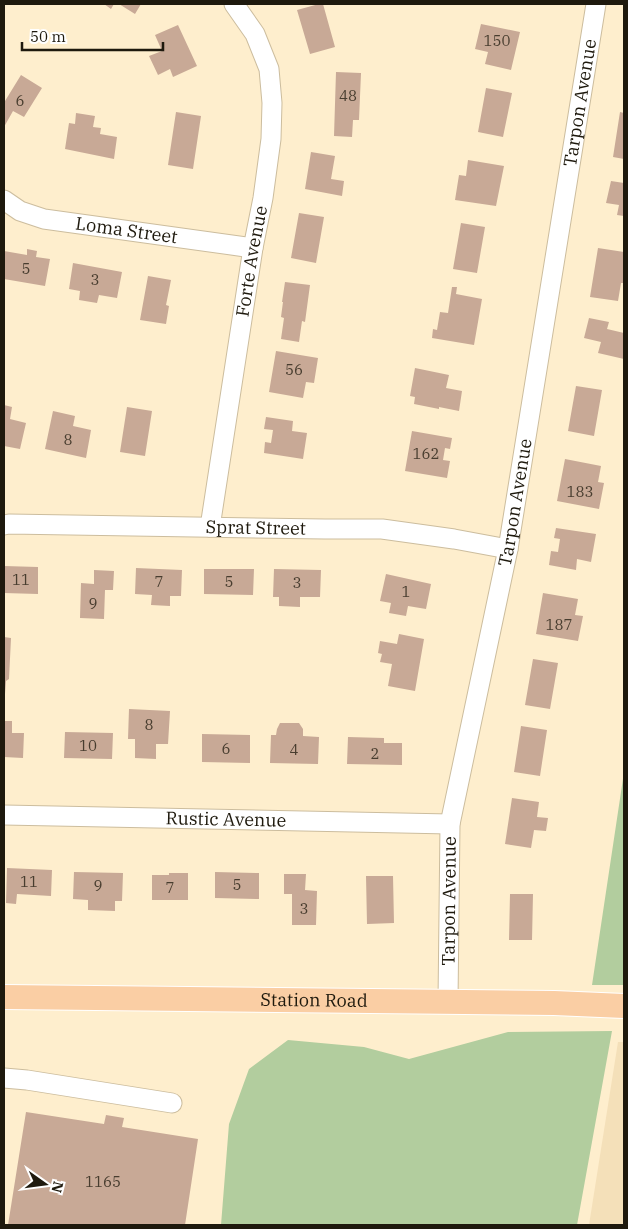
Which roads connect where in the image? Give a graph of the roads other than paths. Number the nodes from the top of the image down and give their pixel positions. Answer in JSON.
{"nodes":[{"id":1,"x":234,"y":4,"type":"edge"},
{"id":2,"x":596,"y":4,"type":"edge"},
{"id":3,"x":4,"y":200,"type":"edge"},
{"id":4,"x":252,"y":248,"type":"junction"},
{"id":5,"x":4,"y":524,"type":"edge"},
{"id":6,"x":210,"y":527,"type":"junction"},
{"id":7,"x":508,"y":549,"type":"junction"},
{"id":8,"x":4,"y":815,"type":"edge"},
{"id":9,"x":450,"y":824,"type":"junction"},
{"id":10,"x":4,"y":997,"type":"edge"},
{"id":11,"x":448,"y":1002,"type":"junction"},
{"id":12,"x":624,"y":1006,"type":"edge"},
{"id":13,"x":4,"y":1078,"type":"edge"},
{"id":14,"x":172,"y":1103,"type":"dead end"}],
"edges":[{"from":1,"to":4,"type":"street","name":"Forte Avenue"},
{"from":2,"to":7,"type":"street","name":"Tarpon Avenue"},
{"from":3,"to":4,"type":"street","name":"Loma Street"},
{"from":4,"to":6,"type":"street","name":"Forte Avenue"},
{"from":5,"to":6,"type":"street","name":"Sprat Street"},
{"from":6,"to":7,"type":"street","name":"Sprat Street"},
{"from":7,"to":9,"type":"street","name":"Tarpon Avenue"},
{"from":8,"to":9,"type":"street","name":"Rustic Avenue"},
{"from":9,"to":11,"type":"street","name":"Tarpon Avenue"},
{"from":10,"to":11,"type":"main road","name":"Station Road"},
{"from":11,"to":12,"type":"main road","name":"Station Road"},
{"from":13,"to":14,"type":"street"}]}
